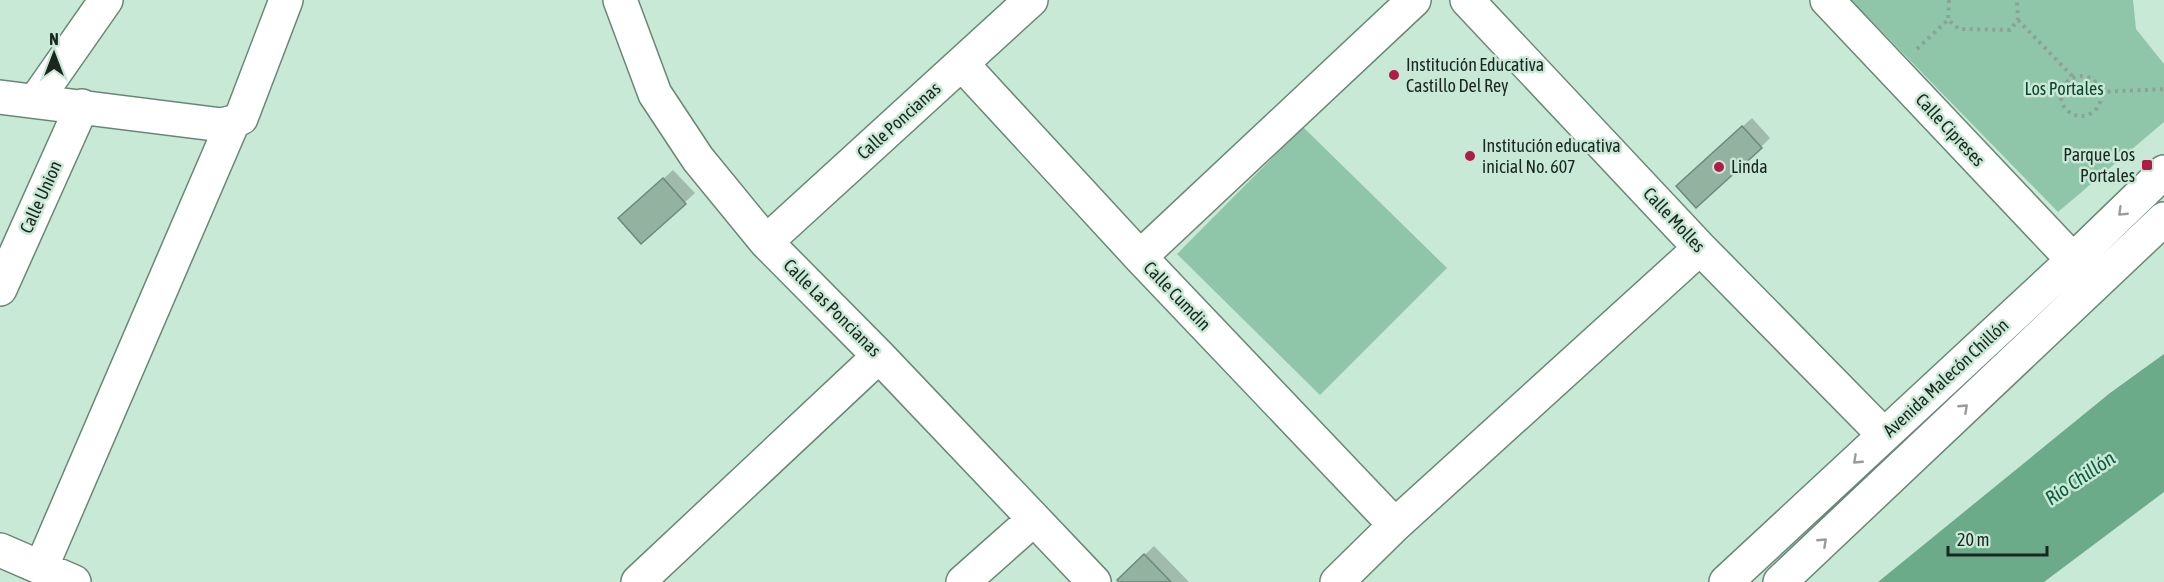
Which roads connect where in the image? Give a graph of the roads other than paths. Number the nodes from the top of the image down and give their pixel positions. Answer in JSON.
{"nodes":[{"id":1,"x":106,"y":0,"type":"edge"},
{"id":2,"x":286,"y":0,"type":"edge"},
{"id":3,"x":1030,"y":0,"type":"edge"},
{"id":4,"x":1414,"y":0,"type":"edge"},
{"id":5,"x":1467,"y":0,"type":"edge"},
{"id":6,"x":1827,"y":0,"type":"edge"},
{"id":7,"x":622,"y":1,"type":"edge"},
{"id":8,"x":962,"y":64,"type":"junction"},
{"id":9,"x":0,"y":97,"type":"edge"},
{"id":10,"x":36,"y":100,"type":"junction"},
{"id":11,"x":82,"y":106,"type":"junction"},
{"id":12,"x":233,"y":122,"type":"junction"},
{"id":13,"x":2164,"y":171,"type":"edge"},
{"id":14,"x":2164,"y":219,"type":"edge"},
{"id":15,"x":766,"y":242,"type":"junction"},
{"id":16,"x":1700,"y":248,"type":"junction"},
{"id":17,"x":1140,"y":257,"type":"junction"},
{"id":18,"x":2073,"y":260,"type":"junction"},
{"id":19,"x":0,"y":289,"type":"edge"},
{"id":20,"x":879,"y":356,"type":"junction"},
{"id":21,"x":1884,"y":435,"type":"junction"},
{"id":22,"x":1034,"y":519,"type":"junction"},
{"id":23,"x":1395,"y":525,"type":"junction"},
{"id":24,"x":0,"y":550,"type":"edge"},
{"id":25,"x":40,"y":568,"type":"junction"},
{"id":26,"x":74,"y":582,"type":"edge"},
{"id":27,"x":638,"y":582,"type":"edge"},
{"id":28,"x":963,"y":582,"type":"edge"},
{"id":29,"x":1094,"y":582,"type":"edge"},
{"id":30,"x":1337,"y":582,"type":"edge"},
{"id":31,"x":1726,"y":582,"type":"edge"},
{"id":32,"x":1780,"y":582,"type":"edge"}],
"edges":[{"from":1,"to":10,"type":"street"},
{"from":2,"to":12,"type":"street"},
{"from":3,"to":8,"type":"street","name":"Calle Poncianas"},
{"from":4,"to":17,"type":"street"},
{"from":5,"to":16,"type":"street","name":"Calle Molles"},
{"from":6,"to":18,"type":"street","name":"Calle Cipreses"},
{"from":7,"to":15,"type":"street","name":"Calle Las Poncianas"},
{"from":8,"to":15,"type":"street","name":"Calle Poncianas"},
{"from":8,"to":17,"type":"street","name":"Calle Cumdin"},
{"from":9,"to":10,"type":"street"},
{"from":10,"to":11,"type":"street"},
{"from":11,"to":12,"type":"street"},
{"from":11,"to":19,"type":"street","name":"Calle Union"},
{"from":12,"to":25,"type":"street"},
{"from":13,"to":18,"type":"street","name":"Avenida Malecón Chillón","one_way":true},
{"from":32,"to":14,"type":"street","name":"Avenida Malecón Chillón","one_way":true},
{"from":15,"to":20,"type":"street","name":"Calle Las Poncianas"},
{"from":16,"to":21,"type":"street","name":"Calle Molles"},
{"from":16,"to":23,"type":"street"},
{"from":17,"to":23,"type":"street","name":"Calle Cumdin"},
{"from":18,"to":21,"type":"street","name":"Avenida Malecón Chillón"},
{"from":20,"to":22,"type":"street","name":"Calle Las Poncianas"},
{"from":20,"to":27,"type":"street"},
{"from":21,"to":31,"type":"street","name":"Avenida Malecón Chillón","one_way":true},
{"from":22,"to":28,"type":"street"},
{"from":22,"to":29,"type":"street","name":"Calle Las Poncianas"},
{"from":23,"to":30,"type":"street"},
{"from":24,"to":25,"type":"street"},
{"from":25,"to":26,"type":"street"}]}
